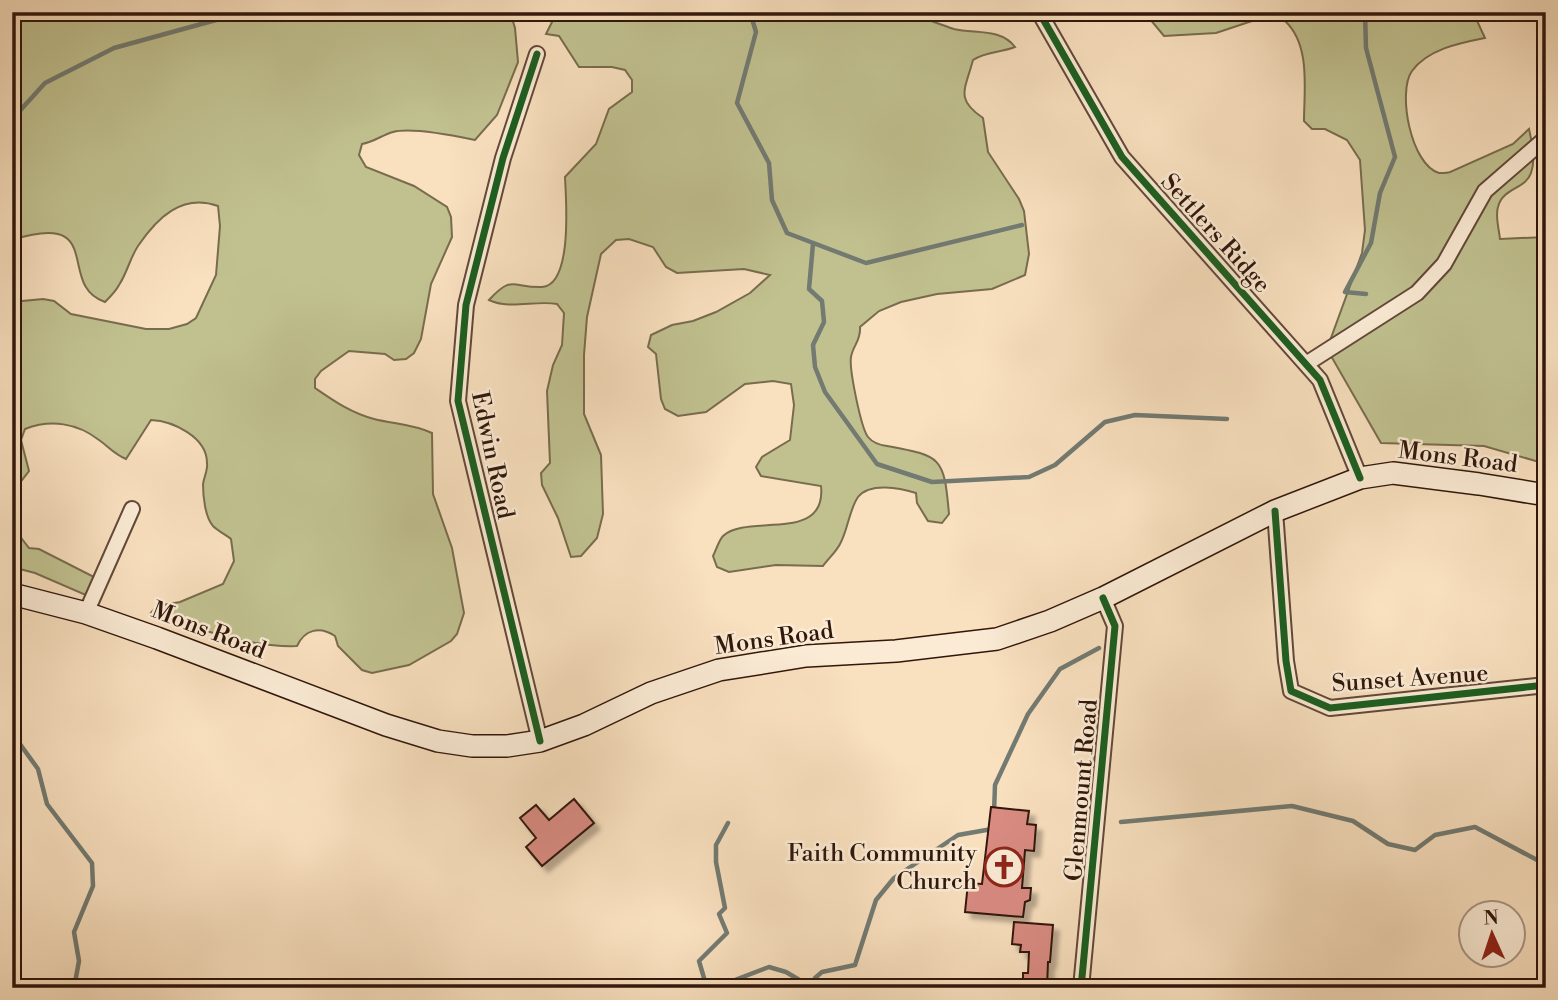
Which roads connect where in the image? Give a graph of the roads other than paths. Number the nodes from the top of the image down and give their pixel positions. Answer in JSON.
{"nodes":[{"id":1,"x":1039,"y":12,"type":"edge"},
{"id":2,"x":537,"y":54,"type":"dead end"},
{"id":3,"x":1546,"y":138,"type":"edge"},
{"id":4,"x":1307,"y":364,"type":"junction"},
{"id":5,"x":1360,"y":478,"type":"junction"},
{"id":6,"x":1546,"y":495,"type":"edge"},
{"id":7,"x":132,"y":509,"type":"dead end"},
{"id":8,"x":1275,"y":511,"type":"junction"},
{"id":9,"x":12,"y":593,"type":"edge"},
{"id":10,"x":1103,"y":598,"type":"junction"},
{"id":11,"x":86,"y":613,"type":"junction"},
{"id":12,"x":1546,"y":685,"type":"edge"},
{"id":13,"x":540,"y":741,"type":"junction"},
{"id":14,"x":1082,"y":988,"type":"edge"}],
"edges":[{"from":1,"to":4,"type":"street","name":"Settlers Ridge"},
{"from":2,"to":13,"type":"street","name":"Edwin Road"},
{"from":3,"to":4,"type":"street"},
{"from":4,"to":5,"type":"street","name":"Settlers Ridge"},
{"from":5,"to":6,"type":"main road","name":"Mons Road"},
{"from":5,"to":8,"type":"main road","name":"Mons Road"},
{"from":7,"to":11,"type":"street"},
{"from":8,"to":10,"type":"main road","name":"Mons Road"},
{"from":8,"to":12,"type":"street","name":"Sunset Avenue"},
{"from":9,"to":11,"type":"main road","name":"Mons Road"},
{"from":10,"to":13,"type":"main road","name":"Mons Road"},
{"from":10,"to":14,"type":"street","name":"Glenmount Road"},
{"from":11,"to":13,"type":"main road","name":"Mons Road"}]}
